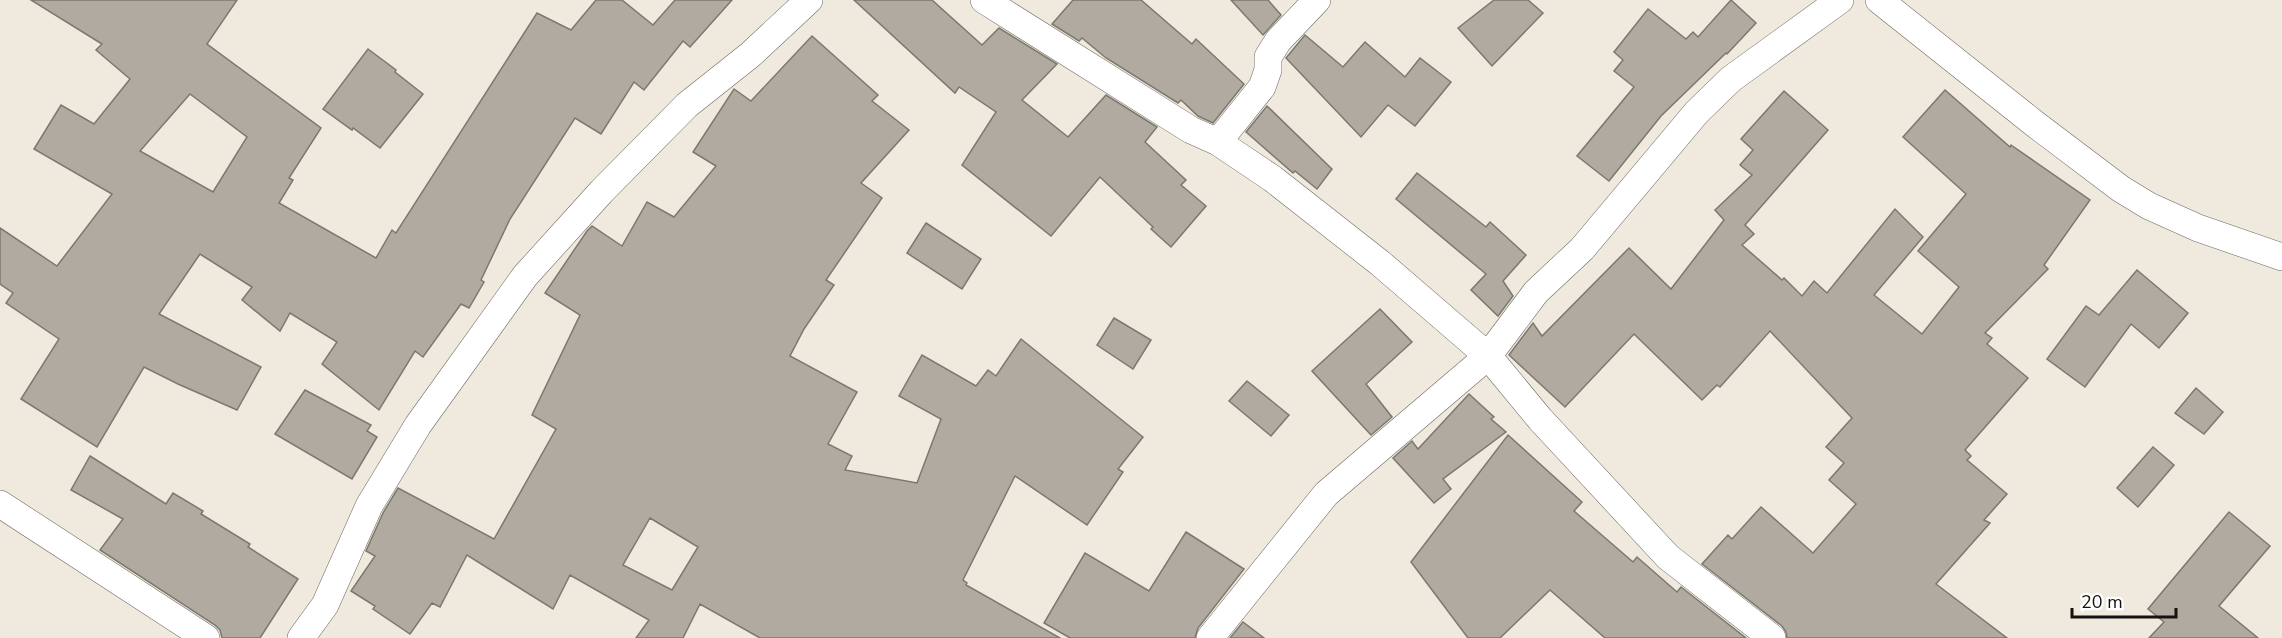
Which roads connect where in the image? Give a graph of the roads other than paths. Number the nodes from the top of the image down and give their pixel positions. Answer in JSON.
{"nodes":[{"id":1,"x":809,"y":0,"type":"edge"},
{"id":2,"x":984,"y":0,"type":"edge"},
{"id":3,"x":1317,"y":0,"type":"edge"},
{"id":4,"x":1840,"y":0,"type":"edge"},
{"id":5,"x":1879,"y":0,"type":"edge"},
{"id":6,"x":1218,"y":142,"type":"junction"},
{"id":7,"x":2282,"y":257,"type":"edge"},
{"id":8,"x":1488,"y":356,"type":"junction"},
{"id":9,"x":0,"y":504,"type":"edge"},
{"id":10,"x":206,"y":638,"type":"edge"},
{"id":11,"x":301,"y":638,"type":"edge"},
{"id":12,"x":1210,"y":638,"type":"edge"},
{"id":13,"x":1772,"y":638,"type":"edge"}],
"edges":[{"from":1,"to":11,"type":"street"},
{"from":2,"to":6,"type":"street"},
{"from":3,"to":6,"type":"street"},
{"from":4,"to":8,"type":"street"},
{"from":5,"to":7,"type":"street"},
{"from":6,"to":8,"type":"street"},
{"from":8,"to":12,"type":"street"},
{"from":8,"to":13,"type":"street"},
{"from":9,"to":10,"type":"street"}]}
